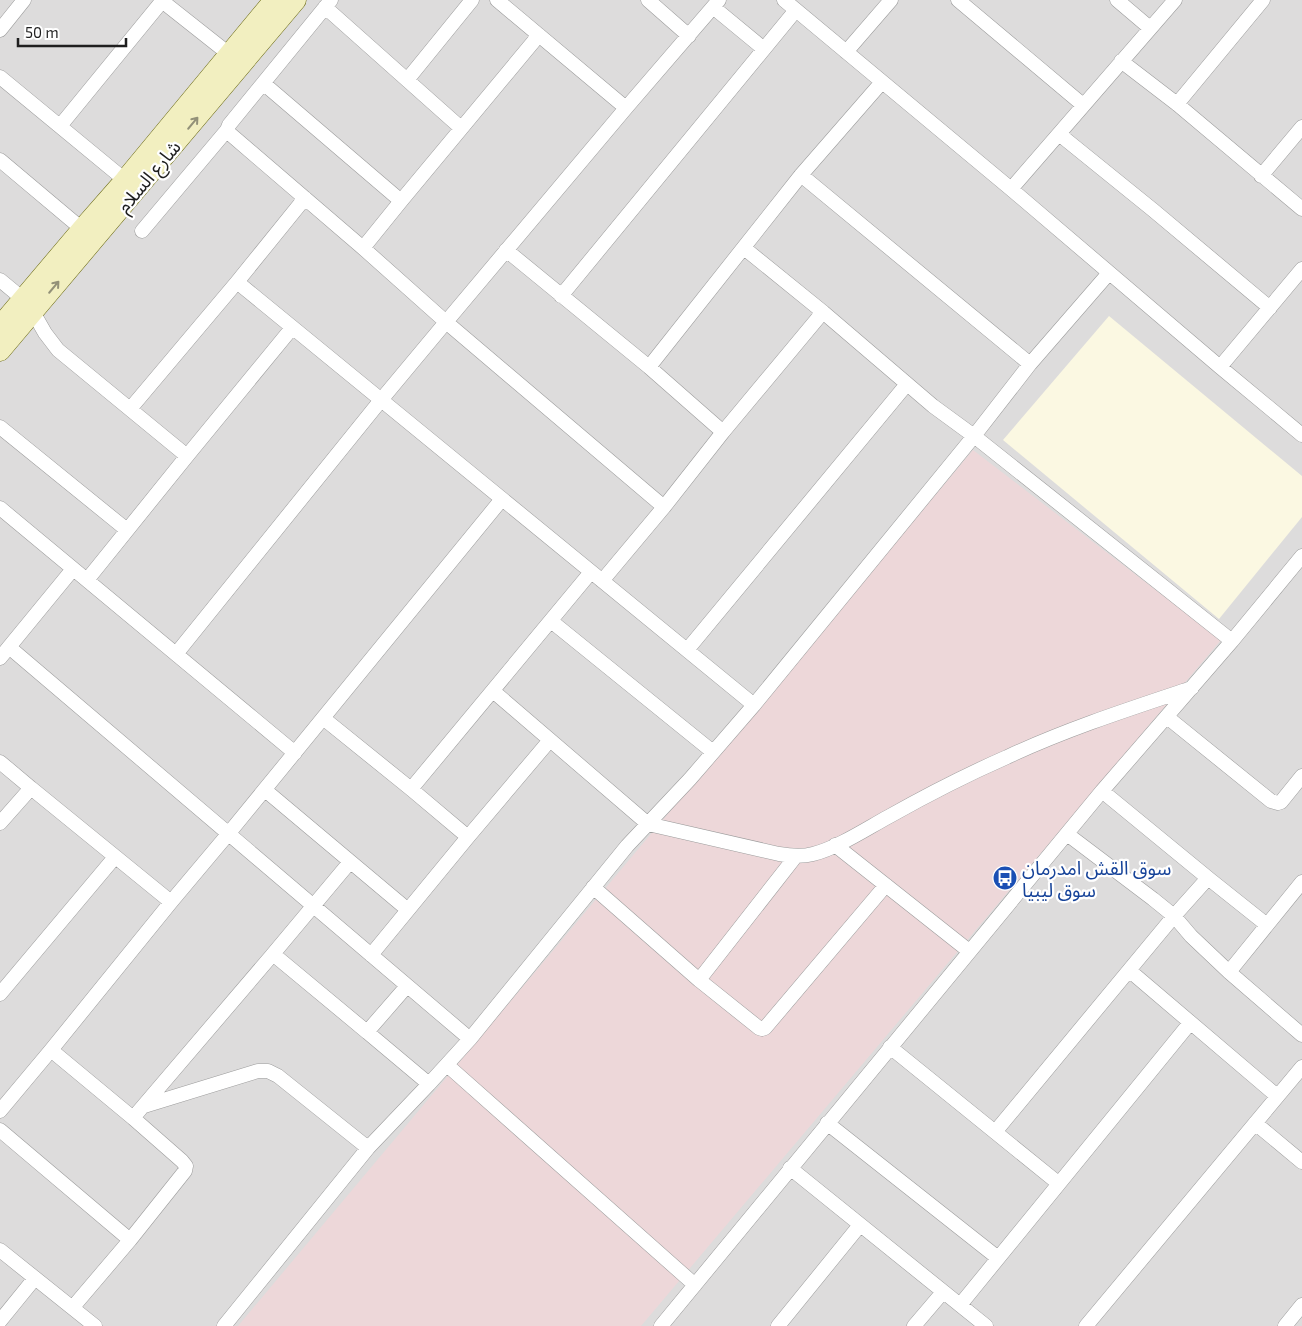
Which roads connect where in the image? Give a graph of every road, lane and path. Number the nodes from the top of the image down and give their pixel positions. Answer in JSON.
{"nodes":[{"id":1,"x":24,"y":0,"type":"edge"},
{"id":2,"x":162,"y":0,"type":"edge"},
{"id":3,"x":274,"y":0,"type":"edge"},
{"id":4,"x":296,"y":0,"type":"edge"},
{"id":5,"x":472,"y":0,"type":"edge"},
{"id":6,"x":497,"y":0,"type":"edge"},
{"id":7,"x":648,"y":0,"type":"edge"},
{"id":8,"x":784,"y":0,"type":"edge"},
{"id":9,"x":891,"y":0,"type":"edge"},
{"id":10,"x":958,"y":0,"type":"edge"},
{"id":11,"x":1117,"y":0,"type":"edge"},
{"id":12,"x":1175,"y":0,"type":"edge"},
{"id":13,"x":1263,"y":0,"type":"edge"},
{"id":14,"x":716,"y":3,"type":"edge"},
{"id":15,"x":328,"y":4,"type":"edge"},
{"id":16,"x":796,"y":10,"type":"junction"},
{"id":17,"x":1150,"y":28,"type":"junction"},
{"id":18,"x":0,"y":30,"type":"edge"},
{"id":19,"x":539,"y":35,"type":"junction"},
{"id":20,"x":689,"y":36,"type":"junction"},
{"id":21,"x":764,"y":49,"type":"junction"},
{"id":22,"x":846,"y":52,"type":"junction"},
{"id":23,"x":229,"y":54,"type":"junction"},
{"id":24,"x":1121,"y":61,"type":"junction"},
{"id":25,"x":0,"y":77,"type":"edge"},
{"id":26,"x":407,"y":80,"type":"junction"},
{"id":27,"x":882,"y":82,"type":"junction"},
{"id":28,"x":263,"y":83,"type":"junction"},
{"id":29,"x":1177,"y":104,"type":"junction"},
{"id":30,"x":1083,"y":105,"type":"junction"},
{"id":31,"x":626,"y":108,"type":"junction"},
{"id":32,"x":60,"y":126,"type":"junction"},
{"id":33,"x":1302,"y":127,"type":"edge"},
{"id":34,"x":461,"y":128,"type":"junction"},
{"id":35,"x":227,"y":130,"type":"junction"},
{"id":36,"x":1059,"y":134,"type":"junction"},
{"id":37,"x":0,"y":160,"type":"edge"},
{"id":38,"x":801,"y":175,"type":"junction"},
{"id":39,"x":1261,"y":176,"type":"junction"},
{"id":40,"x":125,"y":180,"type":"junction"},
{"id":41,"x":1011,"y":189,"type":"junction"},
{"id":42,"x":305,"y":198,"type":"junction"},
{"id":43,"x":401,"y":201,"type":"junction"},
{"id":44,"x":1302,"y":208,"type":"edge"},
{"id":45,"x":82,"y":228,"type":"junction"},
{"id":46,"x":142,"y":231,"type":"dead end"},
{"id":47,"x":363,"y":248,"type":"junction"},
{"id":48,"x":744,"y":248,"type":"junction"},
{"id":49,"x":506,"y":250,"type":"junction"},
{"id":50,"x":1302,"y":269,"type":"edge"},
{"id":51,"x":1109,"y":273,"type":"junction"},
{"id":52,"x":0,"y":280,"type":"edge"},
{"id":53,"x":236,"y":282,"type":"junction"},
{"id":54,"x":561,"y":296,"type":"junction"},
{"id":55,"x":28,"y":306,"type":"junction"},
{"id":56,"x":1270,"y":308,"type":"junction"},
{"id":57,"x":823,"y":312,"type":"junction"},
{"id":58,"x":446,"y":322,"type":"junction"},
{"id":59,"x":0,"y":326,"type":"edge"},
{"id":60,"x":292,"y":328,"type":"junction"},
{"id":61,"x":0,"y":351,"type":"edge"},
{"id":62,"x":1030,"y":364,"type":"junction"},
{"id":63,"x":649,"y":367,"type":"junction"},
{"id":64,"x":1220,"y":367,"type":"junction"},
{"id":65,"x":907,"y":384,"type":"junction"},
{"id":66,"x":381,"y":400,"type":"junction"},
{"id":67,"x":130,"y":409,"type":"junction"},
{"id":68,"x":0,"y":427,"type":"edge"},
{"id":69,"x":723,"y":432,"type":"junction"},
{"id":70,"x":1302,"y":435,"type":"edge"},
{"id":71,"x":974,"y":436,"type":"junction"},
{"id":72,"x":186,"y":456,"type":"junction"},
{"id":73,"x":502,"y":499,"type":"junction"},
{"id":74,"x":664,"y":507,"type":"junction"},
{"id":75,"x":0,"y":508,"type":"edge"},
{"id":76,"x":127,"y":530,"type":"junction"},
{"id":77,"x":1302,"y":556,"type":"edge"},
{"id":78,"x":73,"y":569,"type":"junction"},
{"id":79,"x":597,"y":577,"type":"junction"},
{"id":80,"x":87,"y":580,"type":"junction"},
{"id":81,"x":551,"y":621,"type":"junction"},
{"id":82,"x":1232,"y":641,"type":"junction"},
{"id":83,"x":9,"y":647,"type":"junction"},
{"id":84,"x":687,"y":650,"type":"junction"},
{"id":85,"x":176,"y":654,"type":"junction"},
{"id":86,"x":0,"y":658,"type":"edge"},
{"id":87,"x":1192,"y":688,"type":"junction"},
{"id":88,"x":493,"y":692,"type":"junction"},
{"id":89,"x":754,"y":705,"type":"junction"},
{"id":90,"x":1167,"y":717,"type":"junction"},
{"id":91,"x":323,"y":718,"type":"junction"},
{"id":92,"x":550,"y":740,"type":"junction"},
{"id":93,"x":295,"y":752,"type":"junction"},
{"id":94,"x":713,"y":752,"type":"junction"},
{"id":95,"x":0,"y":762,"type":"edge"},
{"id":96,"x":1302,"y":776,"type":"edge"},
{"id":97,"x":31,"y":788,"type":"junction"},
{"id":98,"x":411,"y":789,"type":"junction"},
{"id":99,"x":265,"y":790,"type":"junction"},
{"id":100,"x":1102,"y":791,"type":"junction"},
{"id":101,"x":0,"y":823,"type":"edge"},
{"id":102,"x":648,"y":824,"type":"junction"},
{"id":103,"x":229,"y":833,"type":"junction"},
{"id":104,"x":1067,"y":834,"type":"junction"},
{"id":105,"x":468,"y":837,"type":"junction"},
{"id":106,"x":835,"y":845,"type":"junction"},
{"id":107,"x":115,"y":856,"type":"junction"},
{"id":108,"x":796,"y":856,"type":"junction"},
{"id":109,"x":350,"y":862,"type":"junction"},
{"id":110,"x":1208,"y":878,"type":"junction"},
{"id":111,"x":1302,"y":882,"type":"edge"},
{"id":112,"x":886,"y":885,"type":"junction"},
{"id":113,"x":594,"y":887,"type":"junction"},
{"id":114,"x":171,"y":902,"type":"junction"},
{"id":115,"x":313,"y":906,"type":"junction"},
{"id":116,"x":408,"y":910,"type":"junction"},
{"id":117,"x":1174,"y":916,"type":"junction"},
{"id":118,"x":1267,"y":925,"type":"junction"},
{"id":119,"x":969,"y":951,"type":"junction"},
{"id":120,"x":273,"y":954,"type":"junction"},
{"id":121,"x":371,"y":955,"type":"junction"},
{"id":122,"x":1130,"y":971,"type":"junction"},
{"id":123,"x":1229,"y":972,"type":"junction"},
{"id":124,"x":700,"y":980,"type":"junction"},
{"id":125,"x":407,"y":986,"type":"junction"},
{"id":126,"x":0,"y":994,"type":"edge"},
{"id":127,"x":1190,"y":1022,"type":"junction"},
{"id":128,"x":367,"y":1032,"type":"junction"},
{"id":129,"x":1302,"y":1035,"type":"edge"},
{"id":130,"x":470,"y":1039,"type":"junction"},
{"id":131,"x":890,"y":1047,"type":"junction"},
{"id":132,"x":52,"y":1050,"type":"junction"},
{"id":133,"x":447,"y":1065,"type":"junction"},
{"id":134,"x":1302,"y":1067,"type":"edge"},
{"id":135,"x":429,"y":1084,"type":"junction"},
{"id":136,"x":1277,"y":1096,"type":"junction"},
{"id":137,"x":144,"y":1106,"type":"junction"},
{"id":138,"x":0,"y":1111,"type":"edge"},
{"id":139,"x":133,"y":1118,"type":"junction"},
{"id":140,"x":827,"y":1123,"type":"junction"},
{"id":141,"x":1255,"y":1123,"type":"junction"},
{"id":142,"x":0,"y":1130,"type":"edge"},
{"id":143,"x":996,"y":1132,"type":"junction"},
{"id":144,"x":368,"y":1148,"type":"junction"},
{"id":145,"x":1302,"y":1162,"type":"edge"},
{"id":146,"x":790,"y":1168,"type":"junction"},
{"id":147,"x":1058,"y":1183,"type":"junction"},
{"id":148,"x":860,"y":1225,"type":"junction"},
{"id":149,"x":130,"y":1240,"type":"junction"},
{"id":150,"x":0,"y":1250,"type":"edge"},
{"id":151,"x":998,"y":1258,"type":"junction"},
{"id":152,"x":35,"y":1278,"type":"junction"},
{"id":153,"x":695,"y":1285,"type":"junction"},
{"id":154,"x":943,"y":1292,"type":"junction"},
{"id":155,"x":960,"y":1305,"type":"junction"},
{"id":156,"x":1302,"y":1305,"type":"edge"},
{"id":157,"x":74,"y":1307,"type":"junction"},
{"id":158,"x":0,"y":1321,"type":"edge"},
{"id":159,"x":95,"y":1326,"type":"edge"},
{"id":160,"x":224,"y":1326,"type":"edge"},
{"id":161,"x":661,"y":1326,"type":"edge"},
{"id":162,"x":778,"y":1326,"type":"edge"},
{"id":163,"x":914,"y":1326,"type":"edge"},
{"id":164,"x":986,"y":1326,"type":"edge"},
{"id":165,"x":1086,"y":1326,"type":"edge"},
{"id":166,"x":1285,"y":1326,"type":"edge"}],
"edges":[{"from":1,"to":18,"type":"street"},
{"from":2,"to":23,"type":"street"},
{"from":2,"to":32,"type":"street"},
{"from":3,"to":23,"type":"main road","name":"شارع السلام"},
{"from":55,"to":4,"type":"main road","name":"شارع السلام","one_way":true},
{"from":5,"to":26,"type":"street"},
{"from":6,"to":19,"type":"street"},
{"from":7,"to":20,"type":"street"},
{"from":8,"to":16,"type":"street"},
{"from":9,"to":22,"type":"street"},
{"from":10,"to":30,"type":"street"},
{"from":11,"to":17,"type":"street"},
{"from":12,"to":17,"type":"street"},
{"from":13,"to":29,"type":"street"},
{"from":14,"to":20,"type":"street"},
{"from":14,"to":21,"type":"street"},
{"from":15,"to":26,"type":"street"},
{"from":15,"to":28,"type":"street"},
{"from":16,"to":21,"type":"street"},
{"from":16,"to":22,"type":"street"},
{"from":17,"to":24,"type":"street"},
{"from":19,"to":31,"type":"street"},
{"from":19,"to":34,"type":"street"},
{"from":20,"to":31,"type":"street"},
{"from":21,"to":54,"type":"street"},
{"from":22,"to":27,"type":"street"},
{"from":23,"to":40,"type":"main road","name":"شارع السلام"},
{"from":24,"to":29,"type":"street"},
{"from":24,"to":30,"type":"street"},
{"from":25,"to":32,"type":"street"},
{"from":26,"to":34,"type":"street"},
{"from":27,"to":38,"type":"street"},
{"from":27,"to":41,"type":"street"},
{"from":28,"to":35,"type":"street"},
{"from":28,"to":43,"type":"street"},
{"from":29,"to":39,"type":"street"},
{"from":30,"to":36,"type":"street"},
{"from":31,"to":49,"type":"street"},
{"from":32,"to":40,"type":"street"},
{"from":33,"to":39,"type":"street"},
{"from":34,"to":43,"type":"street"},
{"from":35,"to":42,"type":"street"},
{"from":35,"to":46,"type":"street"},
{"from":36,"to":41,"type":"street"},
{"from":36,"to":56,"type":"street"},
{"from":37,"to":45,"type":"street"},
{"from":38,"to":48,"type":"street"},
{"from":38,"to":62,"type":"street"},
{"from":39,"to":44,"type":"street"},
{"from":40,"to":45,"type":"main road","name":"شارع السلام"},
{"from":41,"to":51,"type":"street"},
{"from":42,"to":47,"type":"street"},
{"from":42,"to":53,"type":"street"},
{"from":43,"to":47,"type":"street"},
{"from":45,"to":55,"type":"main road","name":"شارع السلام"},
{"from":47,"to":58,"type":"street"},
{"from":48,"to":57,"type":"street"},
{"from":48,"to":63,"type":"street"},
{"from":49,"to":54,"type":"street"},
{"from":49,"to":58,"type":"street"},
{"from":50,"to":56,"type":"street"},
{"from":51,"to":62,"type":"street"},
{"from":51,"to":64,"type":"street"},
{"from":52,"to":55,"type":"street"},
{"from":53,"to":60,"type":"street"},
{"from":53,"to":67,"type":"street"},
{"from":54,"to":63,"type":"street"},
{"from":55,"to":59,"type":"main road","name":"شارع السلام"},
{"from":55,"to":61,"type":"main road","name":"شارع السلام"},
{"from":55,"to":67,"type":"street"},
{"from":56,"to":64,"type":"street"},
{"from":57,"to":65,"type":"street"},
{"from":57,"to":69,"type":"street"},
{"from":58,"to":66,"type":"street"},
{"from":58,"to":74,"type":"street"},
{"from":60,"to":66,"type":"street"},
{"from":60,"to":72,"type":"street"},
{"from":62,"to":71,"type":"street"},
{"from":63,"to":69,"type":"street"},
{"from":64,"to":70,"type":"street"},
{"from":65,"to":71,"type":"street"},
{"from":65,"to":84,"type":"street"},
{"from":66,"to":73,"type":"street"},
{"from":66,"to":85,"type":"street"},
{"from":67,"to":72,"type":"street"},
{"from":68,"to":76,"type":"street"},
{"from":69,"to":74,"type":"street"},
{"from":71,"to":82,"type":"street"},
{"from":71,"to":89,"type":"street"},
{"from":72,"to":76,"type":"street"},
{"from":73,"to":79,"type":"street"},
{"from":73,"to":91,"type":"street"},
{"from":74,"to":79,"type":"street"},
{"from":75,"to":78,"type":"street"},
{"from":76,"to":80,"type":"street"},
{"from":77,"to":82,"type":"street"},
{"from":78,"to":80,"type":"street"},
{"from":78,"to":83,"type":"street"},
{"from":79,"to":81,"type":"street"},
{"from":79,"to":84,"type":"street"},
{"from":80,"to":85,"type":"street"},
{"from":81,"to":88,"type":"street"},
{"from":81,"to":94,"type":"street"},
{"from":82,"to":87,"type":"street"},
{"from":83,"to":86,"type":"street"},
{"from":83,"to":103,"type":"street"},
{"from":84,"to":89,"type":"street"},
{"from":85,"to":93,"type":"street"},
{"from":87,"to":90,"type":"street"},
{"from":87,"to":106,"type":"street"},
{"from":88,"to":92,"type":"street"},
{"from":88,"to":98,"type":"street"},
{"from":89,"to":94,"type":"street"},
{"from":90,"to":96,"type":"street"},
{"from":90,"to":100,"type":"street"},
{"from":91,"to":93,"type":"street"},
{"from":91,"to":98,"type":"street"},
{"from":92,"to":102,"type":"street"},
{"from":92,"to":105,"type":"street"},
{"from":93,"to":99,"type":"street"},
{"from":94,"to":102,"type":"street"},
{"from":95,"to":97,"type":"street"},
{"from":97,"to":101,"type":"street"},
{"from":97,"to":107,"type":"street"},
{"from":98,"to":105,"type":"street"},
{"from":99,"to":103,"type":"street"},
{"from":99,"to":109,"type":"street"},
{"from":100,"to":104,"type":"street"},
{"from":100,"to":110,"type":"street"},
{"from":102,"to":108,"type":"street"},
{"from":102,"to":113,"type":"street"},
{"from":103,"to":114,"type":"street"},
{"from":103,"to":115,"type":"street"},
{"from":104,"to":117,"type":"street"},
{"from":104,"to":119,"type":"street"},
{"from":105,"to":116,"type":"street"},
{"from":106,"to":108,"type":"street"},
{"from":106,"to":112,"type":"street"},
{"from":107,"to":114,"type":"street"},
{"from":107,"to":126,"type":"street"},
{"from":108,"to":124,"type":"street"},
{"from":109,"to":115,"type":"street"},
{"from":109,"to":116,"type":"street"},
{"from":110,"to":117,"type":"street"},
{"from":110,"to":118,"type":"street"},
{"from":111,"to":118,"type":"street"},
{"from":112,"to":119,"type":"street"},
{"from":112,"to":124,"type":"street"},
{"from":113,"to":124,"type":"street"},
{"from":113,"to":130,"type":"street"},
{"from":114,"to":132,"type":"street"},
{"from":115,"to":120,"type":"street"},
{"from":115,"to":121,"type":"street"},
{"from":116,"to":121,"type":"street"},
{"from":117,"to":122,"type":"street"},
{"from":117,"to":123,"type":"street"},
{"from":118,"to":123,"type":"street"},
{"from":119,"to":131,"type":"street"},
{"from":120,"to":128,"type":"street"},
{"from":120,"to":137,"type":"street"},
{"from":121,"to":125,"type":"street"},
{"from":122,"to":127,"type":"street"},
{"from":122,"to":143,"type":"street"},
{"from":123,"to":129,"type":"street"},
{"from":125,"to":128,"type":"street"},
{"from":125,"to":130,"type":"street"},
{"from":127,"to":136,"type":"street"},
{"from":127,"to":147,"type":"street"},
{"from":128,"to":135,"type":"street"},
{"from":130,"to":133,"type":"street"},
{"from":131,"to":140,"type":"street"},
{"from":131,"to":143,"type":"street"},
{"from":132,"to":138,"type":"street"},
{"from":132,"to":139,"type":"street"},
{"from":133,"to":135,"type":"street"},
{"from":133,"to":153,"type":"street"},
{"from":134,"to":136,"type":"street"},
{"from":135,"to":144,"type":"street"},
{"from":136,"to":141,"type":"street"},
{"from":137,"to":139,"type":"street"},
{"from":137,"to":144,"type":"street"},
{"from":139,"to":149,"type":"street"},
{"from":140,"to":146,"type":"street"},
{"from":140,"to":151,"type":"street"},
{"from":141,"to":145,"type":"street"},
{"from":141,"to":165,"type":"street"},
{"from":142,"to":149,"type":"street"},
{"from":143,"to":147,"type":"street"},
{"from":144,"to":160,"type":"street"},
{"from":146,"to":148,"type":"street"},
{"from":146,"to":153,"type":"street"},
{"from":147,"to":151,"type":"street"},
{"from":148,"to":154,"type":"street"},
{"from":148,"to":162,"type":"street"},
{"from":149,"to":157,"type":"street"},
{"from":150,"to":152,"type":"street"},
{"from":151,"to":155,"type":"street"},
{"from":152,"to":157,"type":"street"},
{"from":152,"to":158,"type":"street"},
{"from":153,"to":161,"type":"street"},
{"from":154,"to":155,"type":"street"},
{"from":154,"to":163,"type":"street"},
{"from":155,"to":164,"type":"street"},
{"from":156,"to":166,"type":"street"},
{"from":157,"to":159,"type":"street"}]}
